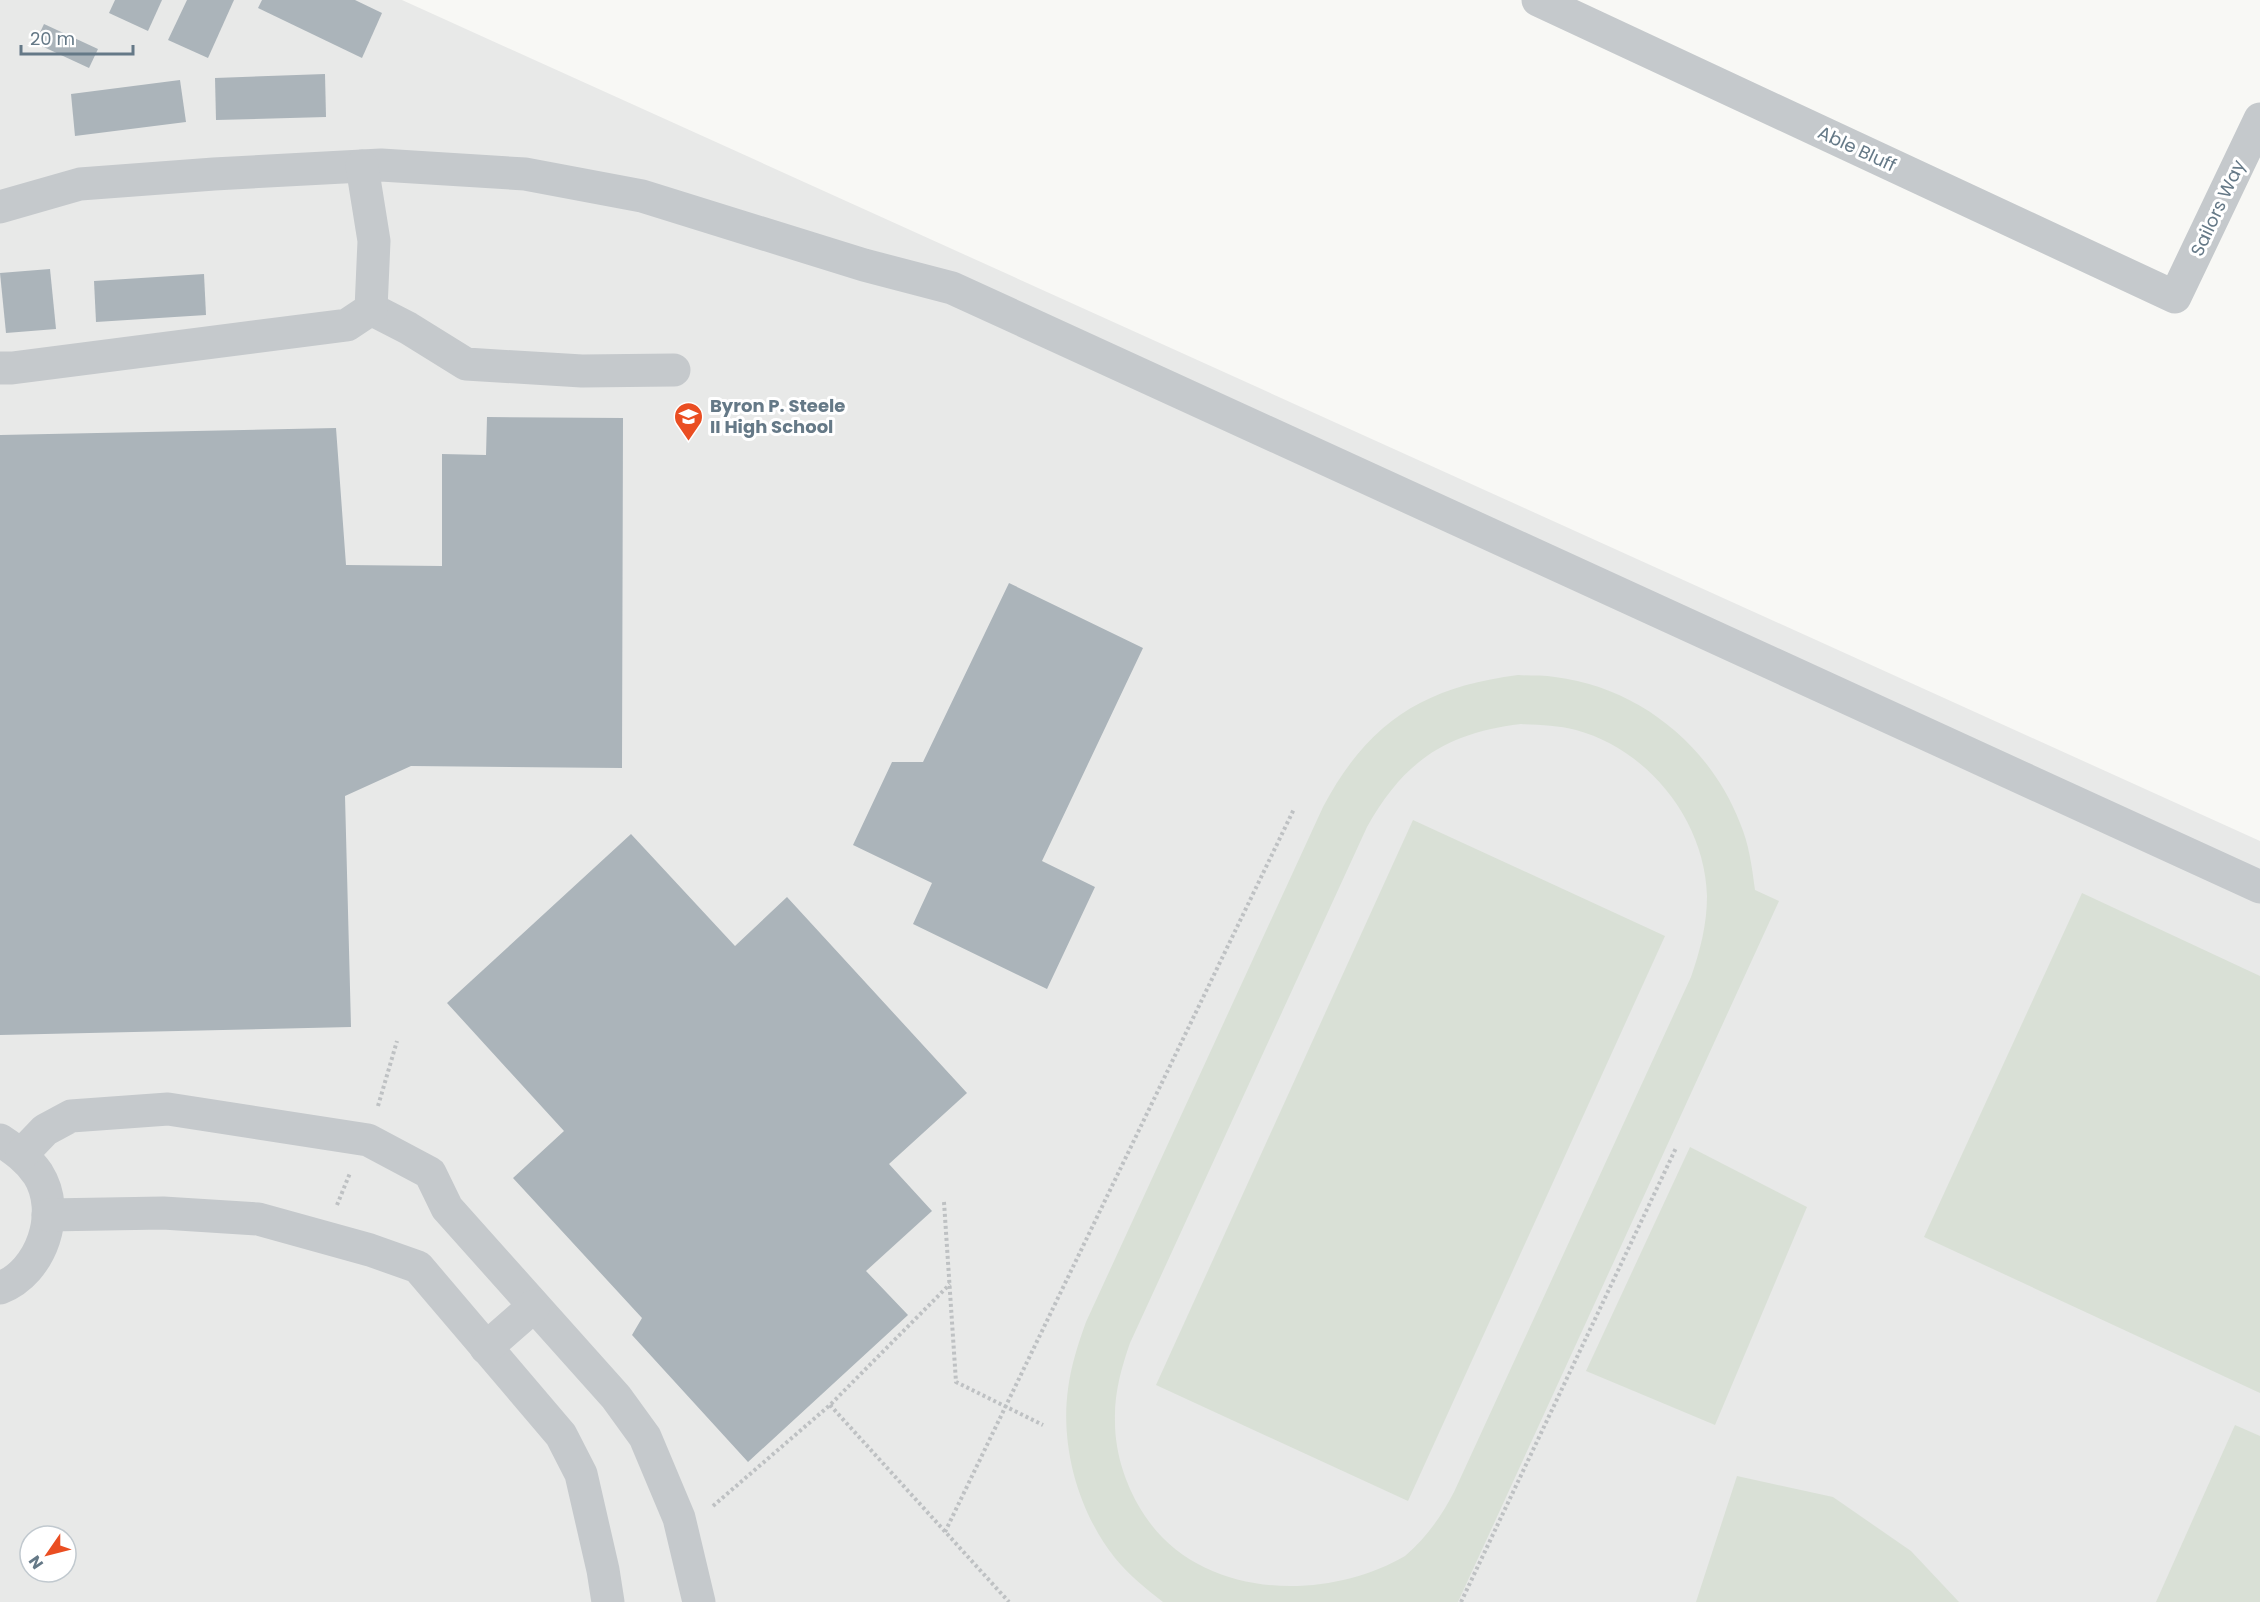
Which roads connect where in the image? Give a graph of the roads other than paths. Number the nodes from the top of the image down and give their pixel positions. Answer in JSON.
{"nodes":[{"id":1,"x":1538,"y":0,"type":"edge"},
{"id":2,"x":2260,"y":119,"type":"edge"},
{"id":3,"x":362,"y":166,"type":"junction"},
{"id":4,"x":0,"y":207,"type":"edge"},
{"id":5,"x":2175,"y":297,"type":"joint"},
{"id":6,"x":370,"y":309,"type":"junction"},
{"id":7,"x":0,"y":368,"type":"edge"},
{"id":8,"x":674,"y":370,"type":"dead end"},
{"id":9,"x":2260,"y":887,"type":"edge"},
{"id":10,"x":11,"y":1147,"type":"edge"},
{"id":11,"x":48,"y":1215,"type":"junction"},
{"id":12,"x":0,"y":1288,"type":"edge"},
{"id":13,"x":534,"y":1306,"type":"junction"},
{"id":14,"x":486,"y":1348,"type":"junction"},
{"id":15,"x":608,"y":1602,"type":"edge"},
{"id":16,"x":699,"y":1602,"type":"edge"}],
"edges":[{"from":1,"to":5,"type":"street","name":"Able Bluff"},
{"from":2,"to":5,"type":"street","name":"Sailors Way"},
{"from":3,"to":4,"type":"street"},
{"from":3,"to":6,"type":"street"},
{"from":3,"to":9,"type":"street"},
{"from":6,"to":7,"type":"street"},
{"from":6,"to":8,"type":"street"},
{"from":10,"to":11,"type":"street"},
{"from":10,"to":13,"type":"street"},
{"from":11,"to":12,"type":"street"},
{"from":11,"to":14,"type":"street"},
{"from":13,"to":14,"type":"street"},
{"from":13,"to":16,"type":"street"},
{"from":14,"to":15,"type":"street"}]}
